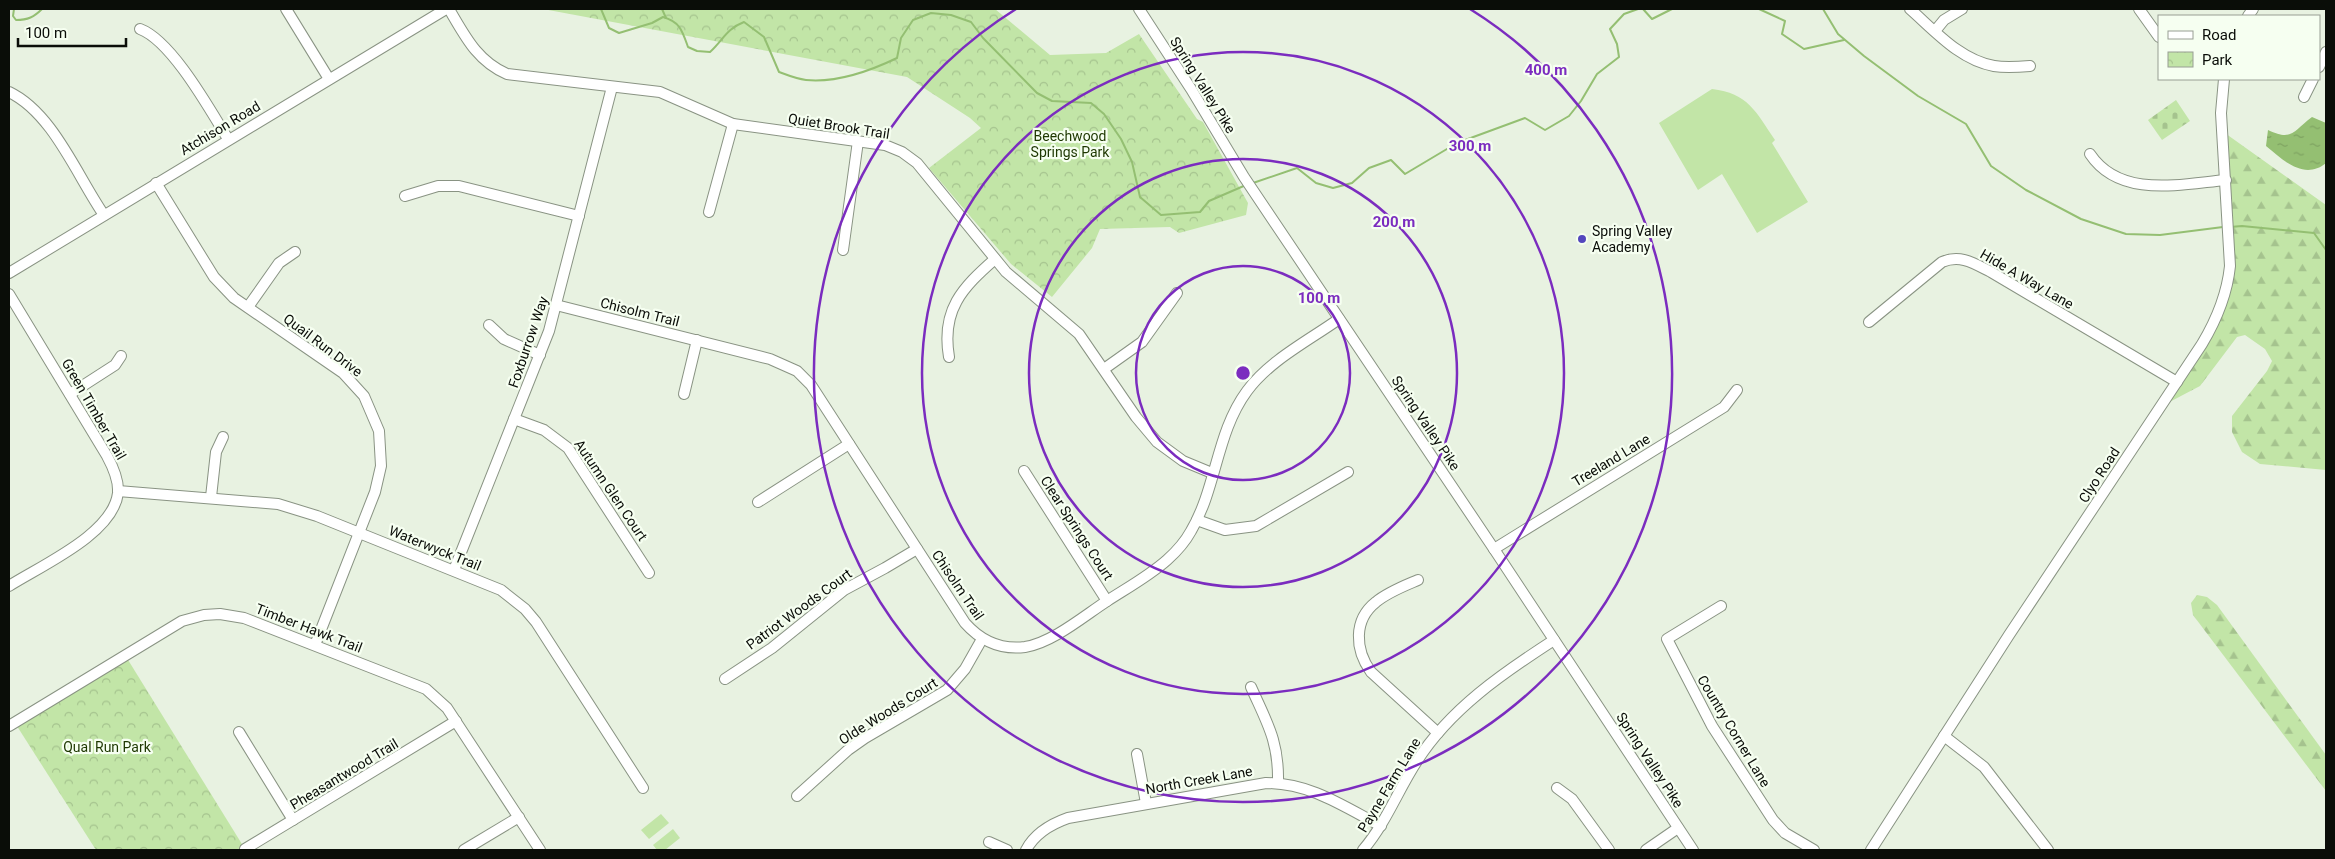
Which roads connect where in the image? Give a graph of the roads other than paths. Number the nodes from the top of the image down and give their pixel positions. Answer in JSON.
{"nodes":[{"id":1,"x":286,"y":9,"type":"edge"},
{"id":2,"x":447,"y":9,"type":"edge"},
{"id":3,"x":1139,"y":9,"type":"edge"},
{"id":4,"x":1910,"y":9,"type":"edge"},
{"id":5,"x":1962,"y":9,"type":"edge"},
{"id":6,"x":2139,"y":9,"type":"edge"},
{"id":7,"x":140,"y":28,"type":"dead end"},
{"id":8,"x":1935,"y":31,"type":"junction"},
{"id":9,"x":2158,"y":36,"type":"edge"},
{"id":10,"x":2326,"y":52,"type":"edge"},
{"id":11,"x":2320,"y":64,"type":"edge"},
{"id":12,"x":2030,"y":66,"type":"dead end"},
{"id":13,"x":328,"y":78,"type":"junction"},
{"id":14,"x":2224,"y":80,"type":"edge"},
{"id":15,"x":2312,"y":80,"type":"edge"},
{"id":16,"x":612,"y":87,"type":"junction"},
{"id":17,"x":9,"y":92,"type":"edge"},
{"id":18,"x":2304,"y":97,"type":"dead end"},
{"id":19,"x":733,"y":124,"type":"junction"},
{"id":20,"x":228,"y":139,"type":"junction"},
{"id":21,"x":858,"y":141,"type":"junction"},
{"id":22,"x":2090,"y":154,"type":"dead end"},
{"id":23,"x":2226,"y":180,"type":"junction"},
{"id":24,"x":156,"y":183,"type":"junction"},
{"id":25,"x":405,"y":196,"type":"dead end"},
{"id":26,"x":708,"y":212,"type":"dead end"},
{"id":27,"x":104,"y":215,"type":"junction"},
{"id":28,"x":579,"y":216,"type":"junction"},
{"id":29,"x":843,"y":250,"type":"dead end"},
{"id":30,"x":295,"y":252,"type":"dead end"},
{"id":31,"x":995,"y":259,"type":"junction"},
{"id":32,"x":9,"y":273,"type":"edge"},
{"id":33,"x":1177,"y":293,"type":"dead end"},
{"id":34,"x":9,"y":294,"type":"edge"},
{"id":35,"x":556,"y":305,"type":"junction"},
{"id":36,"x":248,"y":307,"type":"junction"},
{"id":37,"x":1339,"y":319,"type":"junction"},
{"id":38,"x":1868,"y":322,"type":"dead end"},
{"id":39,"x":489,"y":325,"type":"dead end"},
{"id":40,"x":697,"y":340,"type":"junction"},
{"id":41,"x":540,"y":355,"type":"junction"},
{"id":42,"x":121,"y":356,"type":"dead end"},
{"id":43,"x":949,"y":357,"type":"dead end"},
{"id":44,"x":1104,"y":368,"type":"junction"},
{"id":45,"x":2177,"y":382,"type":"junction"},
{"id":46,"x":1737,"y":390,"type":"dead end"},
{"id":47,"x":70,"y":394,"type":"junction"},
{"id":48,"x":684,"y":394,"type":"dead end"},
{"id":49,"x":514,"y":419,"type":"junction"},
{"id":50,"x":223,"y":437,"type":"dead end"},
{"id":51,"x":849,"y":444,"type":"junction"},
{"id":52,"x":1024,"y":471,"type":"dead end"},
{"id":53,"x":1348,"y":472,"type":"dead end"},
{"id":54,"x":1212,"y":473,"type":"junction"},
{"id":55,"x":118,"y":492,"type":"junction"},
{"id":56,"x":211,"y":497,"type":"junction"},
{"id":57,"x":758,"y":502,"type":"dead end"},
{"id":58,"x":1197,"y":520,"type":"junction"},
{"id":59,"x":359,"y":533,"type":"junction"},
{"id":60,"x":916,"y":548,"type":"junction"},
{"id":61,"x":1494,"y":549,"type":"junction"},
{"id":62,"x":454,"y":570,"type":"junction"},
{"id":63,"x":649,"y":573,"type":"dead end"},
{"id":64,"x":1418,"y":580,"type":"dead end"},
{"id":65,"x":9,"y":586,"type":"edge"},
{"id":66,"x":1107,"y":601,"type":"junction"},
{"id":67,"x":1721,"y":606,"type":"dead end"},
{"id":68,"x":982,"y":639,"type":"junction"},
{"id":69,"x":1554,"y":640,"type":"junction"},
{"id":70,"x":315,"y":645,"type":"junction"},
{"id":71,"x":725,"y":679,"type":"dead end"},
{"id":72,"x":1251,"y":686,"type":"dead end"},
{"id":73,"x":456,"y":722,"type":"junction"},
{"id":74,"x":9,"y":726,"type":"edge"},
{"id":75,"x":240,"y":732,"type":"dead end"},
{"id":76,"x":1438,"y":733,"type":"junction"},
{"id":77,"x":1944,"y":736,"type":"junction"},
{"id":78,"x":1137,"y":754,"type":"dead end"},
{"id":79,"x":1278,"y":783,"type":"junction"},
{"id":80,"x":643,"y":788,"type":"dead end"},
{"id":81,"x":1556,"y":788,"type":"dead end"},
{"id":82,"x":797,"y":796,"type":"dead end"},
{"id":83,"x":1146,"y":803,"type":"junction"},
{"id":84,"x":519,"y":817,"type":"junction"},
{"id":85,"x":293,"y":820,"type":"junction"},
{"id":86,"x":1381,"y":826,"type":"junction"},
{"id":87,"x":1678,"y":828,"type":"junction"},
{"id":88,"x":989,"y":842,"type":"dead end"},
{"id":89,"x":245,"y":849,"type":"edge"},
{"id":90,"x":464,"y":850,"type":"edge"},
{"id":91,"x":540,"y":850,"type":"edge"},
{"id":92,"x":1007,"y":850,"type":"edge"},
{"id":93,"x":1026,"y":850,"type":"edge"},
{"id":94,"x":1364,"y":850,"type":"edge"},
{"id":95,"x":1609,"y":850,"type":"edge"},
{"id":96,"x":1646,"y":850,"type":"edge"},
{"id":97,"x":1693,"y":850,"type":"edge"},
{"id":98,"x":1814,"y":850,"type":"edge"},
{"id":99,"x":1871,"y":850,"type":"edge"},
{"id":100,"x":2048,"y":850,"type":"edge"}],
"edges":[{"from":1,"to":13,"type":"street"},
{"from":2,"to":13,"type":"street","name":"Atchison Road"},
{"from":2,"to":16,"type":"street","name":"Quiet Brook Trail"},
{"from":3,"to":37,"type":"street","name":"Spring Valley Pike"},
{"from":4,"to":8,"type":"street"},
{"from":5,"to":8,"type":"street"},
{"from":6,"to":9,"type":"street"},
{"from":7,"to":20,"type":"street"},
{"from":8,"to":12,"type":"street"},
{"from":10,"to":11,"type":"street"},
{"from":13,"to":20,"type":"street","name":"Atchison Road"},
{"from":14,"to":23,"type":"street","name":"Clyo Road"},
{"from":15,"to":18,"type":"street"},
{"from":16,"to":19,"type":"street","name":"Quiet Brook Trail"},
{"from":16,"to":28,"type":"street","name":"Foxburrow Way"},
{"from":17,"to":27,"type":"street"},
{"from":19,"to":21,"type":"street","name":"Quiet Brook Trail"},
{"from":19,"to":26,"type":"street"},
{"from":20,"to":24,"type":"street","name":"Atchison Road"},
{"from":21,"to":29,"type":"street"},
{"from":21,"to":31,"type":"street","name":"Quiet Brook Trail"},
{"from":22,"to":23,"type":"street"},
{"from":23,"to":45,"type":"street","name":"Clyo Road"},
{"from":24,"to":27,"type":"street","name":"Atchison Road"},
{"from":24,"to":36,"type":"street","name":"Quail Run Drive"},
{"from":25,"to":28,"type":"street"},
{"from":27,"to":32,"type":"street","name":"Atchison Road"},
{"from":28,"to":35,"type":"street","name":"Foxburrow Way"},
{"from":30,"to":36,"type":"street"},
{"from":31,"to":43,"type":"street"},
{"from":31,"to":44,"type":"street","name":"Quiet Brook Trail"},
{"from":33,"to":44,"type":"street"},
{"from":34,"to":47,"type":"street","name":"Green Timber Trail"},
{"from":35,"to":40,"type":"street","name":"Chisolm Trail"},
{"from":35,"to":41,"type":"street","name":"Foxburrow Way"},
{"from":36,"to":59,"type":"street","name":"Quail Run Drive"},
{"from":37,"to":54,"type":"street","name":"Chisolm Trail"},
{"from":37,"to":61,"type":"street","name":"Spring Valley Pike"},
{"from":38,"to":45,"type":"street","name":"Hide A Way Lane"},
{"from":39,"to":41,"type":"street"},
{"from":40,"to":48,"type":"street"},
{"from":40,"to":51,"type":"street","name":"Chisolm Trail"},
{"from":41,"to":49,"type":"street","name":"Foxburrow Way"},
{"from":42,"to":47,"type":"street"},
{"from":44,"to":54,"type":"street","name":"Quiet Brook Trail"},
{"from":45,"to":77,"type":"street","name":"Clyo Road"},
{"from":46,"to":61,"type":"street","name":"Treeland Lane"},
{"from":47,"to":55,"type":"street","name":"Green Timber Trail"},
{"from":49,"to":62,"type":"street","name":"Foxburrow Way"},
{"from":49,"to":63,"type":"street","name":"Autumn Glen Court"},
{"from":50,"to":56,"type":"street"},
{"from":51,"to":57,"type":"street"},
{"from":51,"to":60,"type":"street","name":"Chisolm Trail"},
{"from":52,"to":66,"type":"street","name":"Clear Springs Court"},
{"from":53,"to":58,"type":"street"},
{"from":54,"to":58,"type":"street","name":"Chisolm Trail"},
{"from":55,"to":56,"type":"street","name":"Waterwyck Trail"},
{"from":55,"to":65,"type":"street"},
{"from":56,"to":59,"type":"street","name":"Waterwyck Trail"},
{"from":58,"to":66,"type":"street","name":"Chisolm Trail"},
{"from":59,"to":62,"type":"street","name":"Waterwyck Trail"},
{"from":59,"to":70,"type":"street","name":"Quail Run Drive"},
{"from":60,"to":68,"type":"street","name":"Chisolm Trail"},
{"from":60,"to":71,"type":"street","name":"Patriot Woods Court"},
{"from":61,"to":69,"type":"street","name":"Spring Valley Pike"},
{"from":62,"to":80,"type":"street","name":"Waterwyck Trail"},
{"from":64,"to":76,"type":"street"},
{"from":66,"to":68,"type":"street","name":"Chisolm Trail"},
{"from":67,"to":98,"type":"street","name":"Country Corner Lane"},
{"from":68,"to":82,"type":"street","name":"Olde Woods Court"},
{"from":69,"to":76,"type":"street","name":"Payne Farm Lane"},
{"from":69,"to":87,"type":"street","name":"Spring Valley Pike"},
{"from":70,"to":73,"type":"street","name":"Timber Hawk Trail"},
{"from":70,"to":74,"type":"street","name":"Timber Hawk Trail"},
{"from":72,"to":79,"type":"street"},
{"from":73,"to":84,"type":"street","name":"Timber Hawk Trail"},
{"from":73,"to":85,"type":"street","name":"Pheasantwood Trail"},
{"from":75,"to":85,"type":"street"},
{"from":76,"to":86,"type":"street","name":"Payne Farm Lane"},
{"from":77,"to":99,"type":"street","name":"Clyo Road"},
{"from":77,"to":100,"type":"street"},
{"from":78,"to":83,"type":"street"},
{"from":79,"to":83,"type":"street","name":"North Creek Lane"},
{"from":79,"to":86,"type":"street","name":"North Creek Lane"},
{"from":81,"to":95,"type":"street"},
{"from":83,"to":93,"type":"street","name":"North Creek Lane"},
{"from":84,"to":90,"type":"street"},
{"from":84,"to":91,"type":"street","name":"Timber Hawk Trail"},
{"from":85,"to":89,"type":"street","name":"Pheasantwood Trail"},
{"from":86,"to":94,"type":"street","name":"Payne Farm Lane"},
{"from":87,"to":96,"type":"street"},
{"from":87,"to":97,"type":"street","name":"Spring Valley Pike"},
{"from":88,"to":92,"type":"street"}]}
